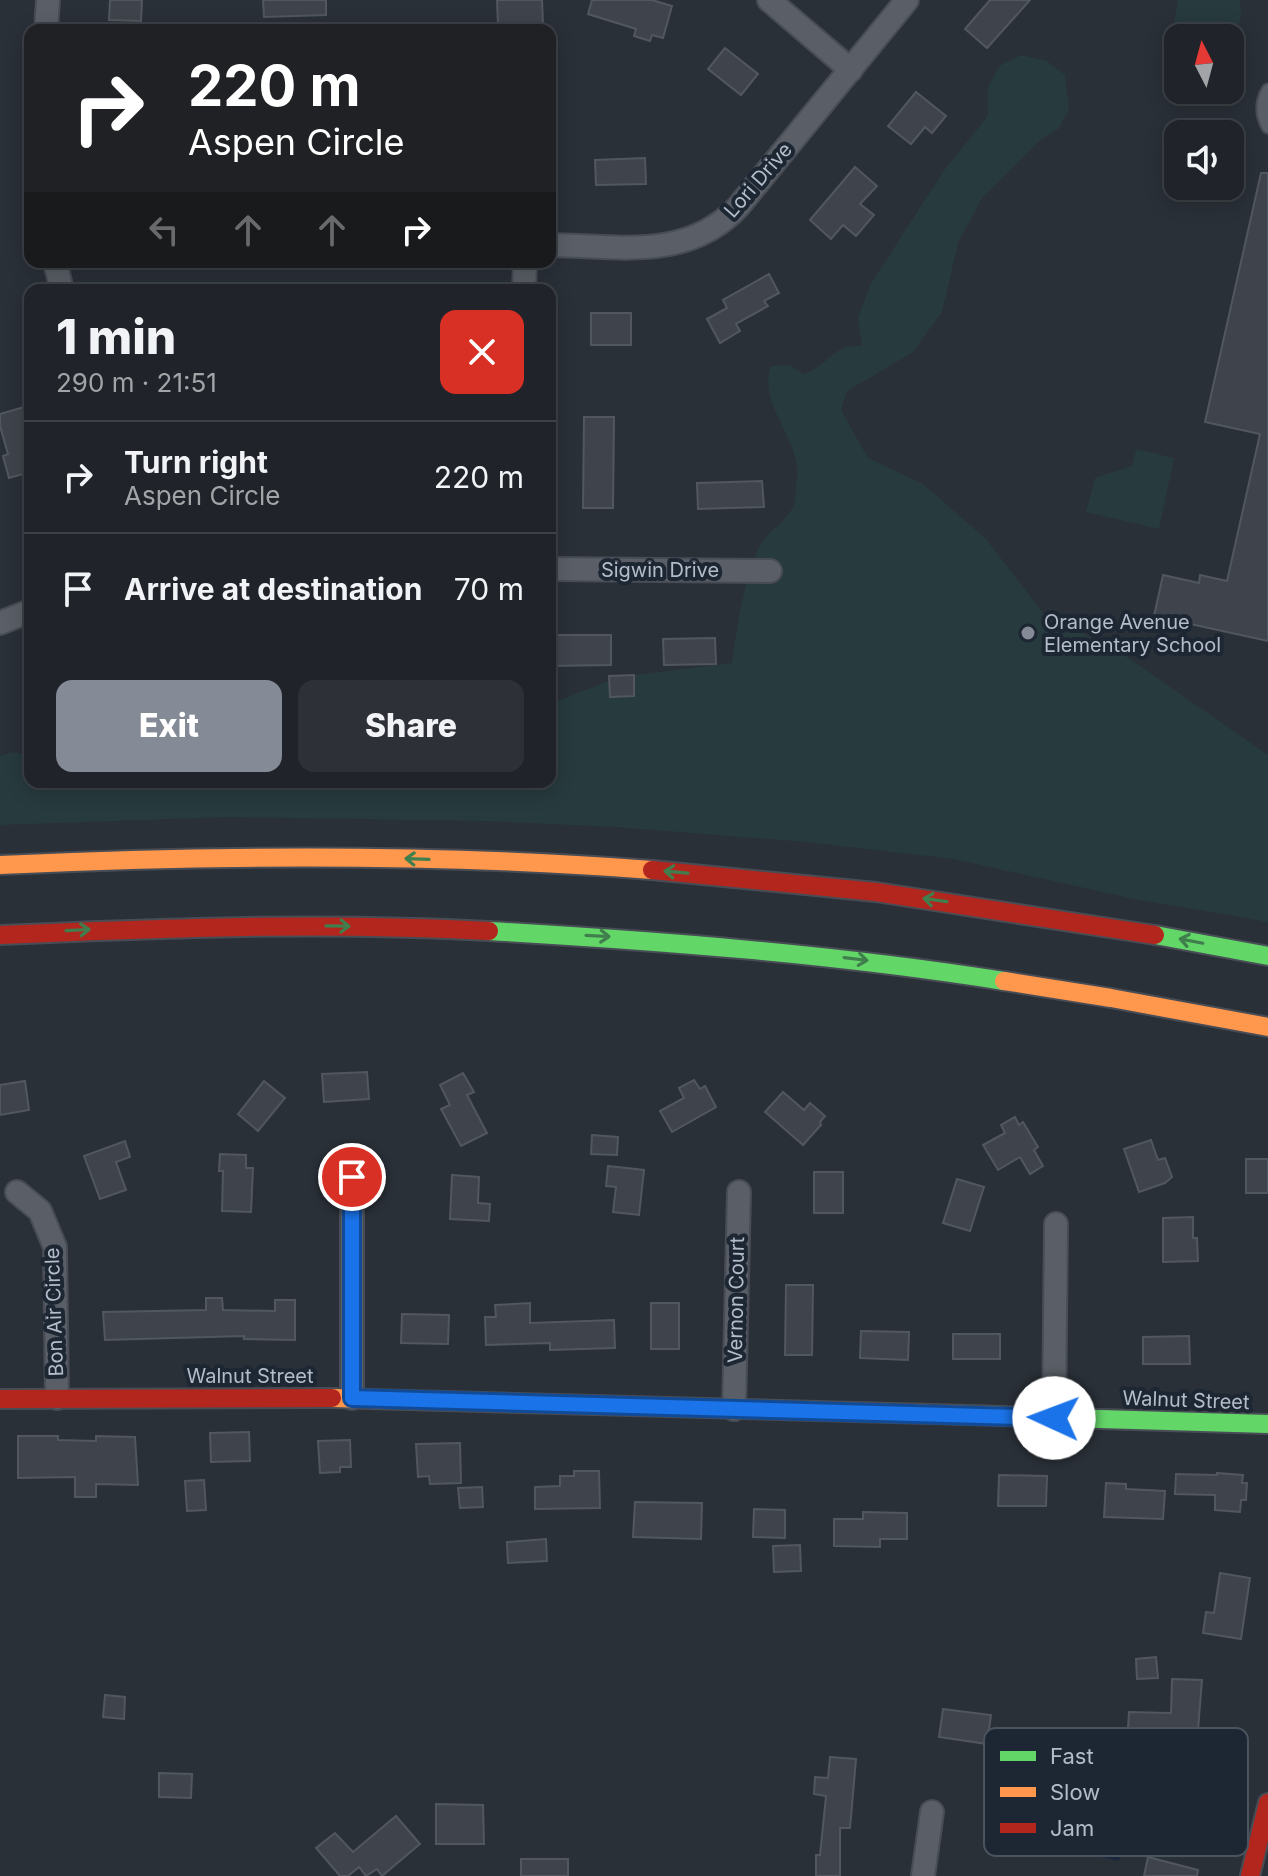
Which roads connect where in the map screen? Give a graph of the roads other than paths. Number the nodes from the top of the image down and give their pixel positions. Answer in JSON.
{"nodes":[{"id":1,"x":48,"y":0,"type":"edge"},
{"id":2,"x":769,"y":0,"type":"edge"},
{"id":3,"x":907,"y":0,"type":"edge"},
{"id":4,"x":46,"y":24,"type":"edge"},
{"id":5,"x":851,"y":70,"type":"junction"},
{"id":6,"x":1268,"y":90,"type":"edge"},
{"id":7,"x":1268,"y":127,"type":"edge"},
{"id":8,"x":556,"y":245,"type":"edge"},
{"id":9,"x":556,"y":569,"type":"edge"},
{"id":10,"x":770,"y":571,"type":"dead end"},
{"id":11,"x":24,"y":613,"type":"edge"},
{"id":12,"x":0,"y":623,"type":"edge"},
{"id":13,"x":0,"y":865,"type":"edge"},
{"id":14,"x":0,"y":935,"type":"edge"},
{"id":15,"x":1268,"y":956,"type":"edge"},
{"id":16,"x":1268,"y":1027,"type":"edge"},
{"id":17,"x":352,"y":1177,"type":"dead end"},
{"id":18,"x":17,"y":1192,"type":"dead end"},
{"id":19,"x":739,"y":1192,"type":"dead end"},
{"id":20,"x":1056,"y":1224,"type":"dead end"},
{"id":21,"x":57,"y":1398,"type":"junction"},
{"id":22,"x":352,"y":1398,"type":"junction"},
{"id":23,"x":0,"y":1399,"type":"edge"},
{"id":24,"x":734,"y":1409,"type":"junction"},
{"id":25,"x":1054,"y":1418,"type":"junction"},
{"id":26,"x":1268,"y":1424,"type":"edge"},
{"id":27,"x":1268,"y":1803,"type":"edge"},
{"id":28,"x":932,"y":1812,"type":"dead end"},
{"id":29,"x":923,"y":1876,"type":"edge"},
{"id":30,"x":1250,"y":1876,"type":"edge"}],
"edges":[{"from":1,"to":4,"type":"street"},
{"from":2,"to":5,"type":"street"},
{"from":3,"to":5,"type":"street","name":"Lori Drive"},
{"from":5,"to":8,"type":"street","name":"Lori Drive"},
{"from":6,"to":7,"type":"lane"},
{"from":9,"to":10,"type":"street","name":"Sigwin Drive"},
{"from":11,"to":12,"type":"street"},
{"from":15,"to":13,"type":"main road","one_way":true},
{"from":14,"to":16,"type":"main road","one_way":true},
{"from":17,"to":22,"type":"street"},
{"from":18,"to":21,"type":"street","name":"Bon Air Circle"},
{"from":19,"to":24,"type":"street","name":"Vernon Court"},
{"from":20,"to":25,"type":"street"},
{"from":21,"to":22,"type":"main road","name":"Walnut Street"},
{"from":21,"to":23,"type":"main road","name":"Walnut Street"},
{"from":22,"to":24,"type":"main road","name":"Walnut Street"},
{"from":24,"to":25,"type":"main road","name":"Walnut Street"},
{"from":25,"to":26,"type":"main road","name":"Walnut Street"},
{"from":27,"to":30,"type":"main road"},
{"from":28,"to":29,"type":"street"}]}
